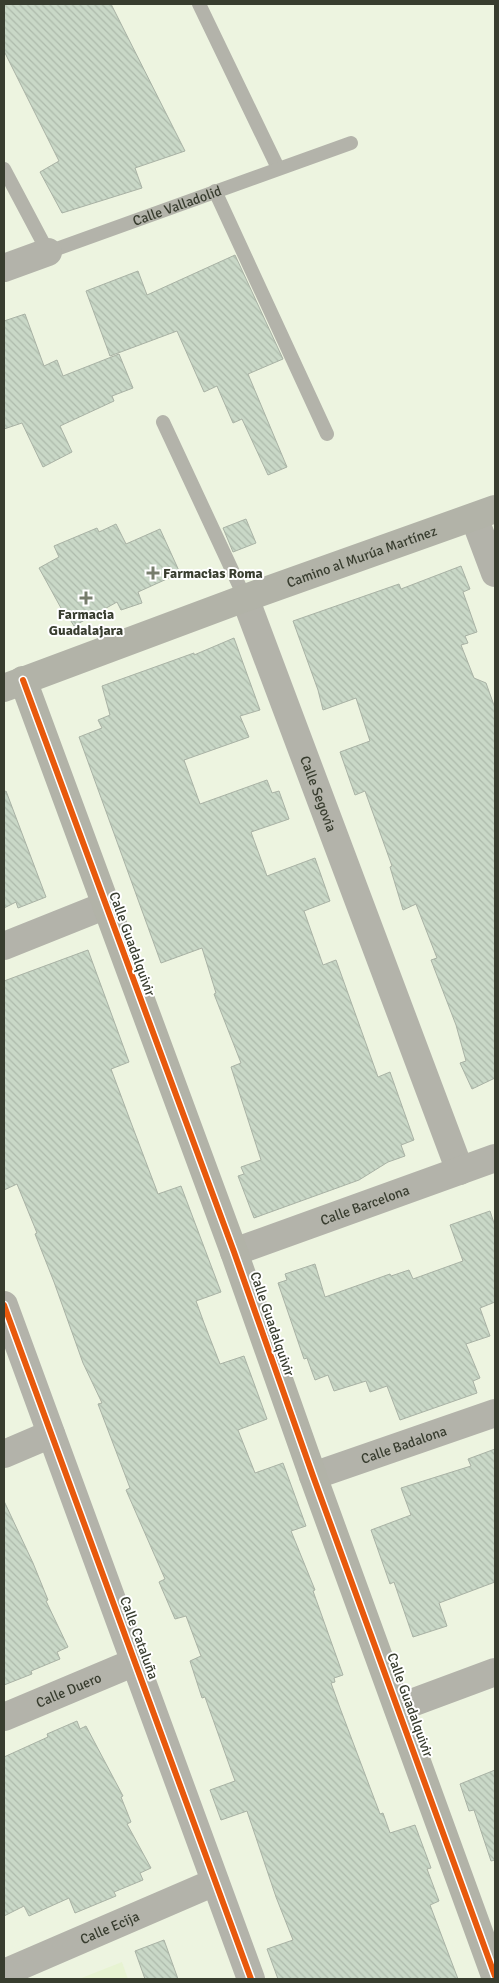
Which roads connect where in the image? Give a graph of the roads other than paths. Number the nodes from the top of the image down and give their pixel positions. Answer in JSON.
{"nodes":[{"id":1,"x":199,"y":4,"type":"edge"},
{"id":2,"x":351,"y":143,"type":"dead end"},
{"id":3,"x":278,"y":168,"type":"junction"},
{"id":4,"x":4,"y":169,"type":"edge"},
{"id":5,"x":215,"y":191,"type":"junction"},
{"id":6,"x":48,"y":252,"type":"junction"},
{"id":7,"x":4,"y":268,"type":"edge"},
{"id":8,"x":163,"y":422,"type":"dead end"},
{"id":9,"x":327,"y":434,"type":"dead end"},
{"id":10,"x":485,"y":513,"type":"edge"},
{"id":11,"x":495,"y":573,"type":"edge"},
{"id":12,"x":245,"y":598,"type":"junction"},
{"id":13,"x":13,"y":684,"type":"edge"},
{"id":14,"x":104,"y":906,"type":"junction"},
{"id":15,"x":4,"y":946,"type":"edge"},
{"id":16,"x":495,"y":1158,"type":"edge"},
{"id":17,"x":460,"y":1171,"type":"junction"},
{"id":18,"x":234,"y":1252,"type":"junction"},
{"id":19,"x":4,"y":1305,"type":"edge"},
{"id":20,"x":495,"y":1413,"type":"edge"},
{"id":21,"x":51,"y":1434,"type":"junction"},
{"id":22,"x":4,"y":1454,"type":"edge"},
{"id":23,"x":313,"y":1476,"type":"junction"},
{"id":24,"x":135,"y":1662,"type":"junction"},
{"id":25,"x":495,"y":1672,"type":"edge"},
{"id":26,"x":398,"y":1708,"type":"junction"},
{"id":27,"x":4,"y":1717,"type":"edge"},
{"id":28,"x":215,"y":1882,"type":"junction"},
{"id":29,"x":487,"y":1928,"type":"edge"},
{"id":30,"x":4,"y":1973,"type":"edge"},
{"id":31,"x":495,"y":1976,"type":"edge"},
{"id":32,"x":251,"y":1979,"type":"edge"}],
"edges":[{"from":1,"to":3,"type":"lane"},
{"from":2,"to":3,"type":"lane","name":"Calle Valladolid"},
{"from":3,"to":5,"type":"lane","name":"Calle Valladolid"},
{"from":4,"to":6,"type":"lane"},
{"from":5,"to":6,"type":"lane","name":"Calle Valladolid"},
{"from":5,"to":9,"type":"lane"},
{"from":6,"to":7,"type":"street","name":"Calle Valladolid"},
{"from":8,"to":12,"type":"lane","name":"Calle Segovia"},
{"from":10,"to":11,"type":"street"},
{"from":10,"to":12,"type":"street","name":"Camino al Murúa Martínez"},
{"from":12,"to":13,"type":"street","name":"Camino al Murúa Martínez"},
{"from":12,"to":17,"type":"street","name":"Calle Segovia"},
{"from":13,"to":14,"type":"street","name":"Calle Guadalquivir"},
{"from":14,"to":15,"type":"street"},
{"from":14,"to":18,"type":"street","name":"Calle Guadalquivir"},
{"from":16,"to":17,"type":"street","name":"Calle Barcelona"},
{"from":17,"to":18,"type":"street","name":"Calle Barcelona"},
{"from":18,"to":23,"type":"street","name":"Calle Guadalquivir"},
{"from":19,"to":21,"type":"street","name":"Calle Cataluña"},
{"from":20,"to":23,"type":"street","name":"Calle Badalona"},
{"from":21,"to":22,"type":"street"},
{"from":21,"to":24,"type":"street","name":"Calle Cataluña"},
{"from":23,"to":26,"type":"street","name":"Calle Guadalquivir"},
{"from":24,"to":27,"type":"street","name":"Calle Duero"},
{"from":24,"to":28,"type":"street","name":"Calle Cataluña"},
{"from":25,"to":26,"type":"street"},
{"from":26,"to":29,"type":"street","name":"Calle Guadalquivir"},
{"from":28,"to":30,"type":"street","name":"Calle Ecija"},
{"from":28,"to":32,"type":"street","name":"Calle Cataluña"},
{"from":29,"to":31,"type":"street","name":"Calle Guadalquivir"}]}
